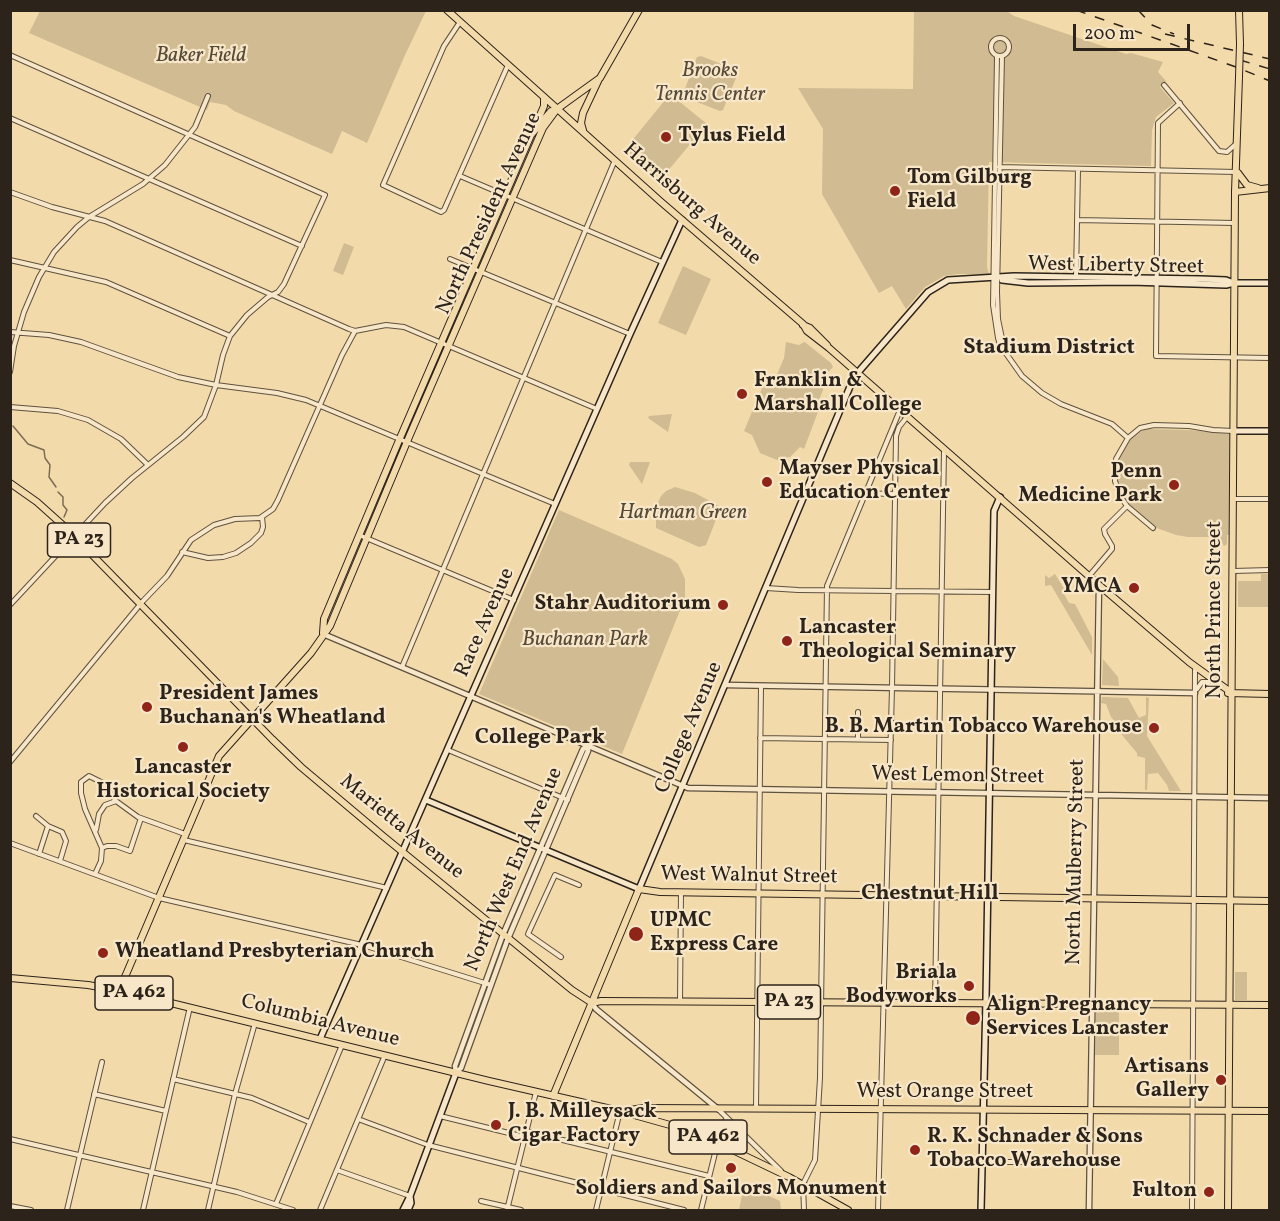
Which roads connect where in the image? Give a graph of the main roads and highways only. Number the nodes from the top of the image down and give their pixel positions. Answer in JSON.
{"nodes":[{"id":1,"x":447,"y":10,"type":"edge"},
{"id":2,"x":639,"y":10,"type":"edge"},
{"id":3,"x":1239,"y":10,"type":"edge"},
{"id":4,"x":600,"y":78,"type":"junction"},
{"id":5,"x":544,"y":97,"type":"junction"},
{"id":6,"x":557,"y":109,"type":"junction"},
{"id":7,"x":585,"y":134,"type":"junction"},
{"id":8,"x":531,"y":135,"type":"junction"},
{"id":9,"x":1237,"y":172,"type":"junction"},
{"id":10,"x":1258,"y":188,"type":"junction"},
{"id":11,"x":1269,"y":188,"type":"edge"},
{"id":12,"x":1236,"y":192,"type":"junction"},
{"id":13,"x":682,"y":220,"type":"junction"},
{"id":14,"x":1234,"y":282,"type":"junction"},
{"id":15,"x":1269,"y":283,"type":"edge"},
{"id":16,"x":857,"y":372,"type":"junction"},
{"id":17,"x":1233,"y":431,"type":"junction"},
{"id":18,"x":1269,"y":431,"type":"edge"},
{"id":19,"x":10,"y":483,"type":"edge"},
{"id":20,"x":1000,"y":497,"type":"junction"},
{"id":21,"x":323,"y":634,"type":"junction"},
{"id":22,"x":1189,"y":662,"type":"junction"},
{"id":23,"x":1232,"y":693,"type":"junction"},
{"id":24,"x":1269,"y":694,"type":"edge"},
{"id":25,"x":251,"y":718,"type":"junction"},
{"id":26,"x":426,"y":800,"type":"junction"},
{"id":27,"x":403,"y":852,"type":"junction"},
{"id":28,"x":639,"y":890,"type":"junction"},
{"id":29,"x":988,"y":897,"type":"junction"},
{"id":30,"x":1230,"y":901,"type":"junction"},
{"id":31,"x":1269,"y":901,"type":"edge"},
{"id":32,"x":10,"y":978,"type":"edge"},
{"id":33,"x":122,"y":991,"type":"junction"},
{"id":34,"x":592,"y":1003,"type":"junction"},
{"id":35,"x":986,"y":1003,"type":"junction"},
{"id":36,"x":1230,"y":1005,"type":"junction"},
{"id":37,"x":1269,"y":1005,"type":"edge"},
{"id":38,"x":320,"y":1039,"type":"junction"},
{"id":39,"x":456,"y":1073,"type":"junction"},
{"id":40,"x":553,"y":1096,"type":"junction"},
{"id":41,"x":983,"y":1110,"type":"junction"},
{"id":42,"x":620,"y":1111,"type":"junction"},
{"id":43,"x":1229,"y":1111,"type":"junction"},
{"id":44,"x":1269,"y":1111,"type":"edge"},
{"id":45,"x":410,"y":1196,"type":"junction"},
{"id":46,"x":403,"y":1210,"type":"edge"},
{"id":47,"x":408,"y":1210,"type":"edge"},
{"id":48,"x":848,"y":1210,"type":"edge"},
{"id":49,"x":981,"y":1210,"type":"edge"},
{"id":50,"x":1228,"y":1210,"type":"edge"}],
"edges":[{"from":1,"to":5,"type":"main road","name":"Harrisburg Avenue"},
{"from":2,"to":4,"type":"main road"},
{"from":3,"to":9,"type":"main road","name":"North Prince Street","bridge":true},
{"from":4,"to":6,"type":"main road"},
{"from":4,"to":7,"type":"main road"},
{"from":5,"to":6,"type":"main road","name":"Harrisburg Avenue"},
{"from":5,"to":8,"type":"main road"},
{"from":6,"to":7,"type":"main road","name":"Harrisburg Avenue"},
{"from":6,"to":8,"type":"main road","name":"North President Avenue"},
{"from":6,"to":21,"type":"main road","name":"North President Avenue"},
{"from":7,"to":13,"type":"main road","name":"Harrisburg Avenue"},
{"from":8,"to":21,"type":"main road","name":"North President Avenue"},
{"from":9,"to":10,"type":"main road"},
{"from":9,"to":12,"type":"main road","name":"North Prince Street"},
{"from":10,"to":11,"type":"main road"},
{"from":10,"to":12,"type":"main road"},
{"from":12,"to":14,"type":"main road","name":"North Prince Street"},
{"from":13,"to":16,"type":"main road","name":"Harrisburg Avenue"},
{"from":13,"to":26,"type":"main road","name":"Race Avenue"},
{"from":14,"to":15,"type":"main road","name":"West Liberty Street"},
{"from":14,"to":16,"type":"main road","name":"West Liberty Street"},
{"from":14,"to":17,"type":"main road","name":"North Prince Street"},
{"from":16,"to":20,"type":"main road","name":"Harrisburg Avenue"},
{"from":16,"to":28,"type":"main road","name":"College Avenue"},
{"from":17,"to":18,"type":"main road"},
{"from":17,"to":23,"type":"main road","name":"North Prince Street"},
{"from":19,"to":25,"type":"main road","name":"Marietta Avenue","number":"PA 23"},
{"from":20,"to":22,"type":"main road","name":"Harrisburg Avenue"},
{"from":20,"to":29,"type":"main road"},
{"from":21,"to":25,"type":"main road","name":"North President Avenue"},
{"from":22,"to":23,"type":"main road","name":"Harrisburg Avenue"},
{"from":22,"to":23,"type":"main road","name":"Harrisburg Avenue"},
{"from":23,"to":24,"type":"main road"},
{"from":23,"to":30,"type":"main road","name":"North Prince Street"},
{"from":25,"to":27,"type":"main road","name":"Marietta Avenue","number":"PA 23"},
{"from":25,"to":33,"type":"main road","name":"North President Avenue"},
{"from":26,"to":27,"type":"main road","name":"Race Avenue"},
{"from":26,"to":28,"type":"main road","name":"West Walnut Street"},
{"from":27,"to":34,"type":"main road","name":"Marietta Avenue","number":"PA 23"},
{"from":27,"to":38,"type":"main road","name":"Race Avenue"},
{"from":28,"to":29,"type":"main road","name":"West Walnut Street"},
{"from":28,"to":34,"type":"main road","name":"College Avenue"},
{"from":29,"to":30,"type":"main road","name":"West Walnut Street"},
{"from":29,"to":35,"type":"main road"},
{"from":30,"to":31,"type":"main road","name":"West Walnut Street"},
{"from":30,"to":36,"type":"main road","name":"North Prince Street"},
{"from":32,"to":33,"type":"main road","name":"Columbia Avenue","number":"PA 462"},
{"from":33,"to":38,"type":"main road","name":"Columbia Avenue","number":"PA 462"},
{"from":34,"to":35,"type":"main road","number":"PA 23"},
{"from":34,"to":40,"type":"main road","name":"College Avenue"},
{"from":35,"to":36,"type":"main road","number":"PA 23"},
{"from":35,"to":41,"type":"main road"},
{"from":36,"to":37,"type":"main road","number":"PA 23"},
{"from":36,"to":43,"type":"main road","name":"North Prince Street"},
{"from":38,"to":39,"type":"main road","name":"Columbia Avenue","number":"PA 462"},
{"from":39,"to":40,"type":"main road","name":"Columbia Avenue","number":"PA 462"},
{"from":39,"to":45,"type":"main road"},
{"from":40,"to":42,"type":"main road","name":"Columbia Avenue","number":"PA 462"},
{"from":41,"to":42,"type":"main road","name":"West Orange Street"},
{"from":41,"to":43,"type":"main road","name":"West Orange Street"},
{"from":41,"to":49,"type":"main road"},
{"from":42,"to":48,"type":"main road","number":"PA 462"},
{"from":43,"to":44,"type":"main road","name":"West Orange Street"},
{"from":43,"to":50,"type":"main road","name":"North Prince Street"},
{"from":45,"to":46,"type":"main road"},
{"from":45,"to":47,"type":"main road"}]}
